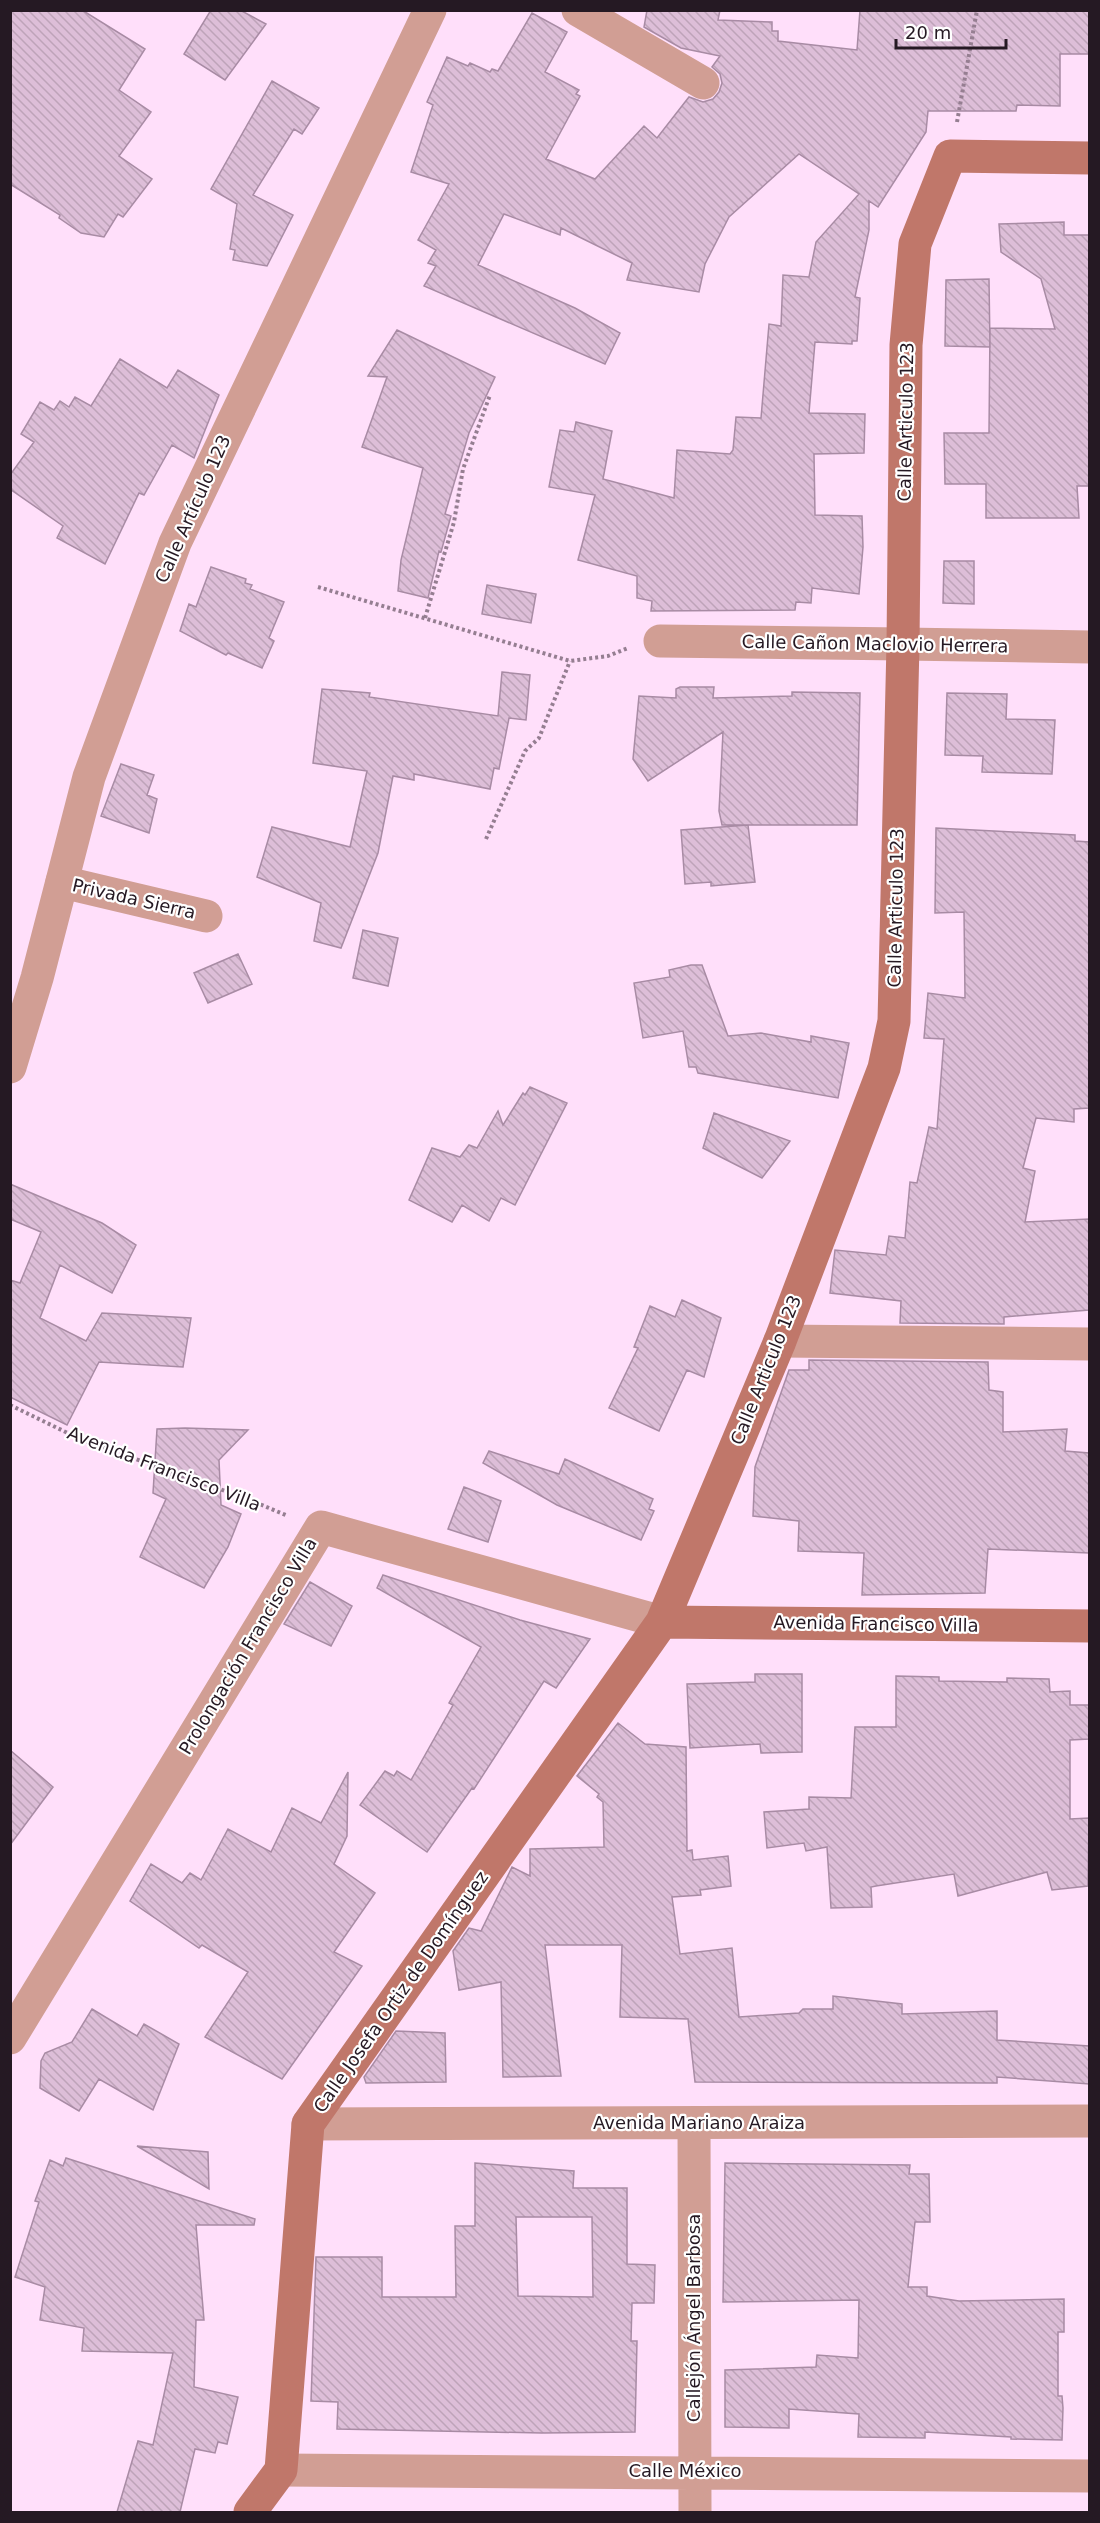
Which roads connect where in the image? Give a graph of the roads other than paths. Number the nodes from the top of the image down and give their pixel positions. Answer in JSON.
{"nodes":[{"id":1,"x":430,"y":10,"type":"edge"},
{"id":2,"x":579,"y":10,"type":"edge"},
{"id":3,"x":703,"y":83,"type":"dead end"},
{"id":4,"x":1089,"y":158,"type":"edge"},
{"id":5,"x":660,"y":641,"type":"road end"},
{"id":6,"x":903,"y":644,"type":"junction"},
{"id":7,"x":1089,"y":647,"type":"edge"},
{"id":8,"x":62,"y":882,"type":"junction"},
{"id":9,"x":206,"y":916,"type":"dead end"},
{"id":10,"x":10,"y":1067,"type":"edge"},
{"id":11,"x":780,"y":1341,"type":"junction"},
{"id":12,"x":1089,"y":1344,"type":"edge"},
{"id":13,"x":662,"y":1622,"type":"junction"},
{"id":14,"x":1089,"y":1626,"type":"edge"},
{"id":15,"x":10,"y":2038,"type":"edge"},
{"id":16,"x":1089,"y":2121,"type":"edge"},
{"id":17,"x":694,"y":2123,"type":"junction"},
{"id":18,"x":308,"y":2124,"type":"junction"},
{"id":19,"x":281,"y":2470,"type":"junction"},
{"id":20,"x":694,"y":2471,"type":"junction"},
{"id":21,"x":1089,"y":2476,"type":"edge"},
{"id":22,"x":250,"y":2512,"type":"edge"},
{"id":23,"x":695,"y":2512,"type":"edge"}],
"edges":[{"from":1,"to":8,"type":"street","name":"Calle Artículo 123"},
{"from":2,"to":3,"type":"street"},
{"from":4,"to":6,"type":"main road","name":"Calle Articulo 123"},
{"from":5,"to":6,"type":"street","name":"Calle Cañon Maclovio Herrera"},
{"from":6,"to":7,"type":"street","name":"Calle Cañon Maclovio Herrera"},
{"from":6,"to":11,"type":"main road","name":"Calle Articulo 123"},
{"from":8,"to":9,"type":"street","name":"Privada Sierra"},
{"from":8,"to":10,"type":"street","name":"Calle Artículo 123"},
{"from":11,"to":12,"type":"street"},
{"from":11,"to":13,"type":"main road","name":"Calle Articulo 123"},
{"from":13,"to":14,"type":"main road","name":"Avenida Francisco Villa"},
{"from":13,"to":15,"type":"street","name":"Prolongación Francisco Villa"},
{"from":13,"to":18,"type":"main road","name":"Calle Josefa Ortiz de Domínguez"},
{"from":16,"to":17,"type":"street","name":"Avenida Mariano Araiza"},
{"from":17,"to":18,"type":"street","name":"Avenida Mariano Araiza"},
{"from":17,"to":20,"type":"street","name":"Callejón Ángel Barbosa"},
{"from":18,"to":19,"type":"main road","name":"Calle Josefa Ortiz de Domínguez"},
{"from":19,"to":20,"type":"street","name":"Calle México"},
{"from":19,"to":22,"type":"main road"},
{"from":20,"to":21,"type":"street","name":"Calle México"},
{"from":20,"to":23,"type":"street","name":"Callejón Ángel Barbosa"}]}
